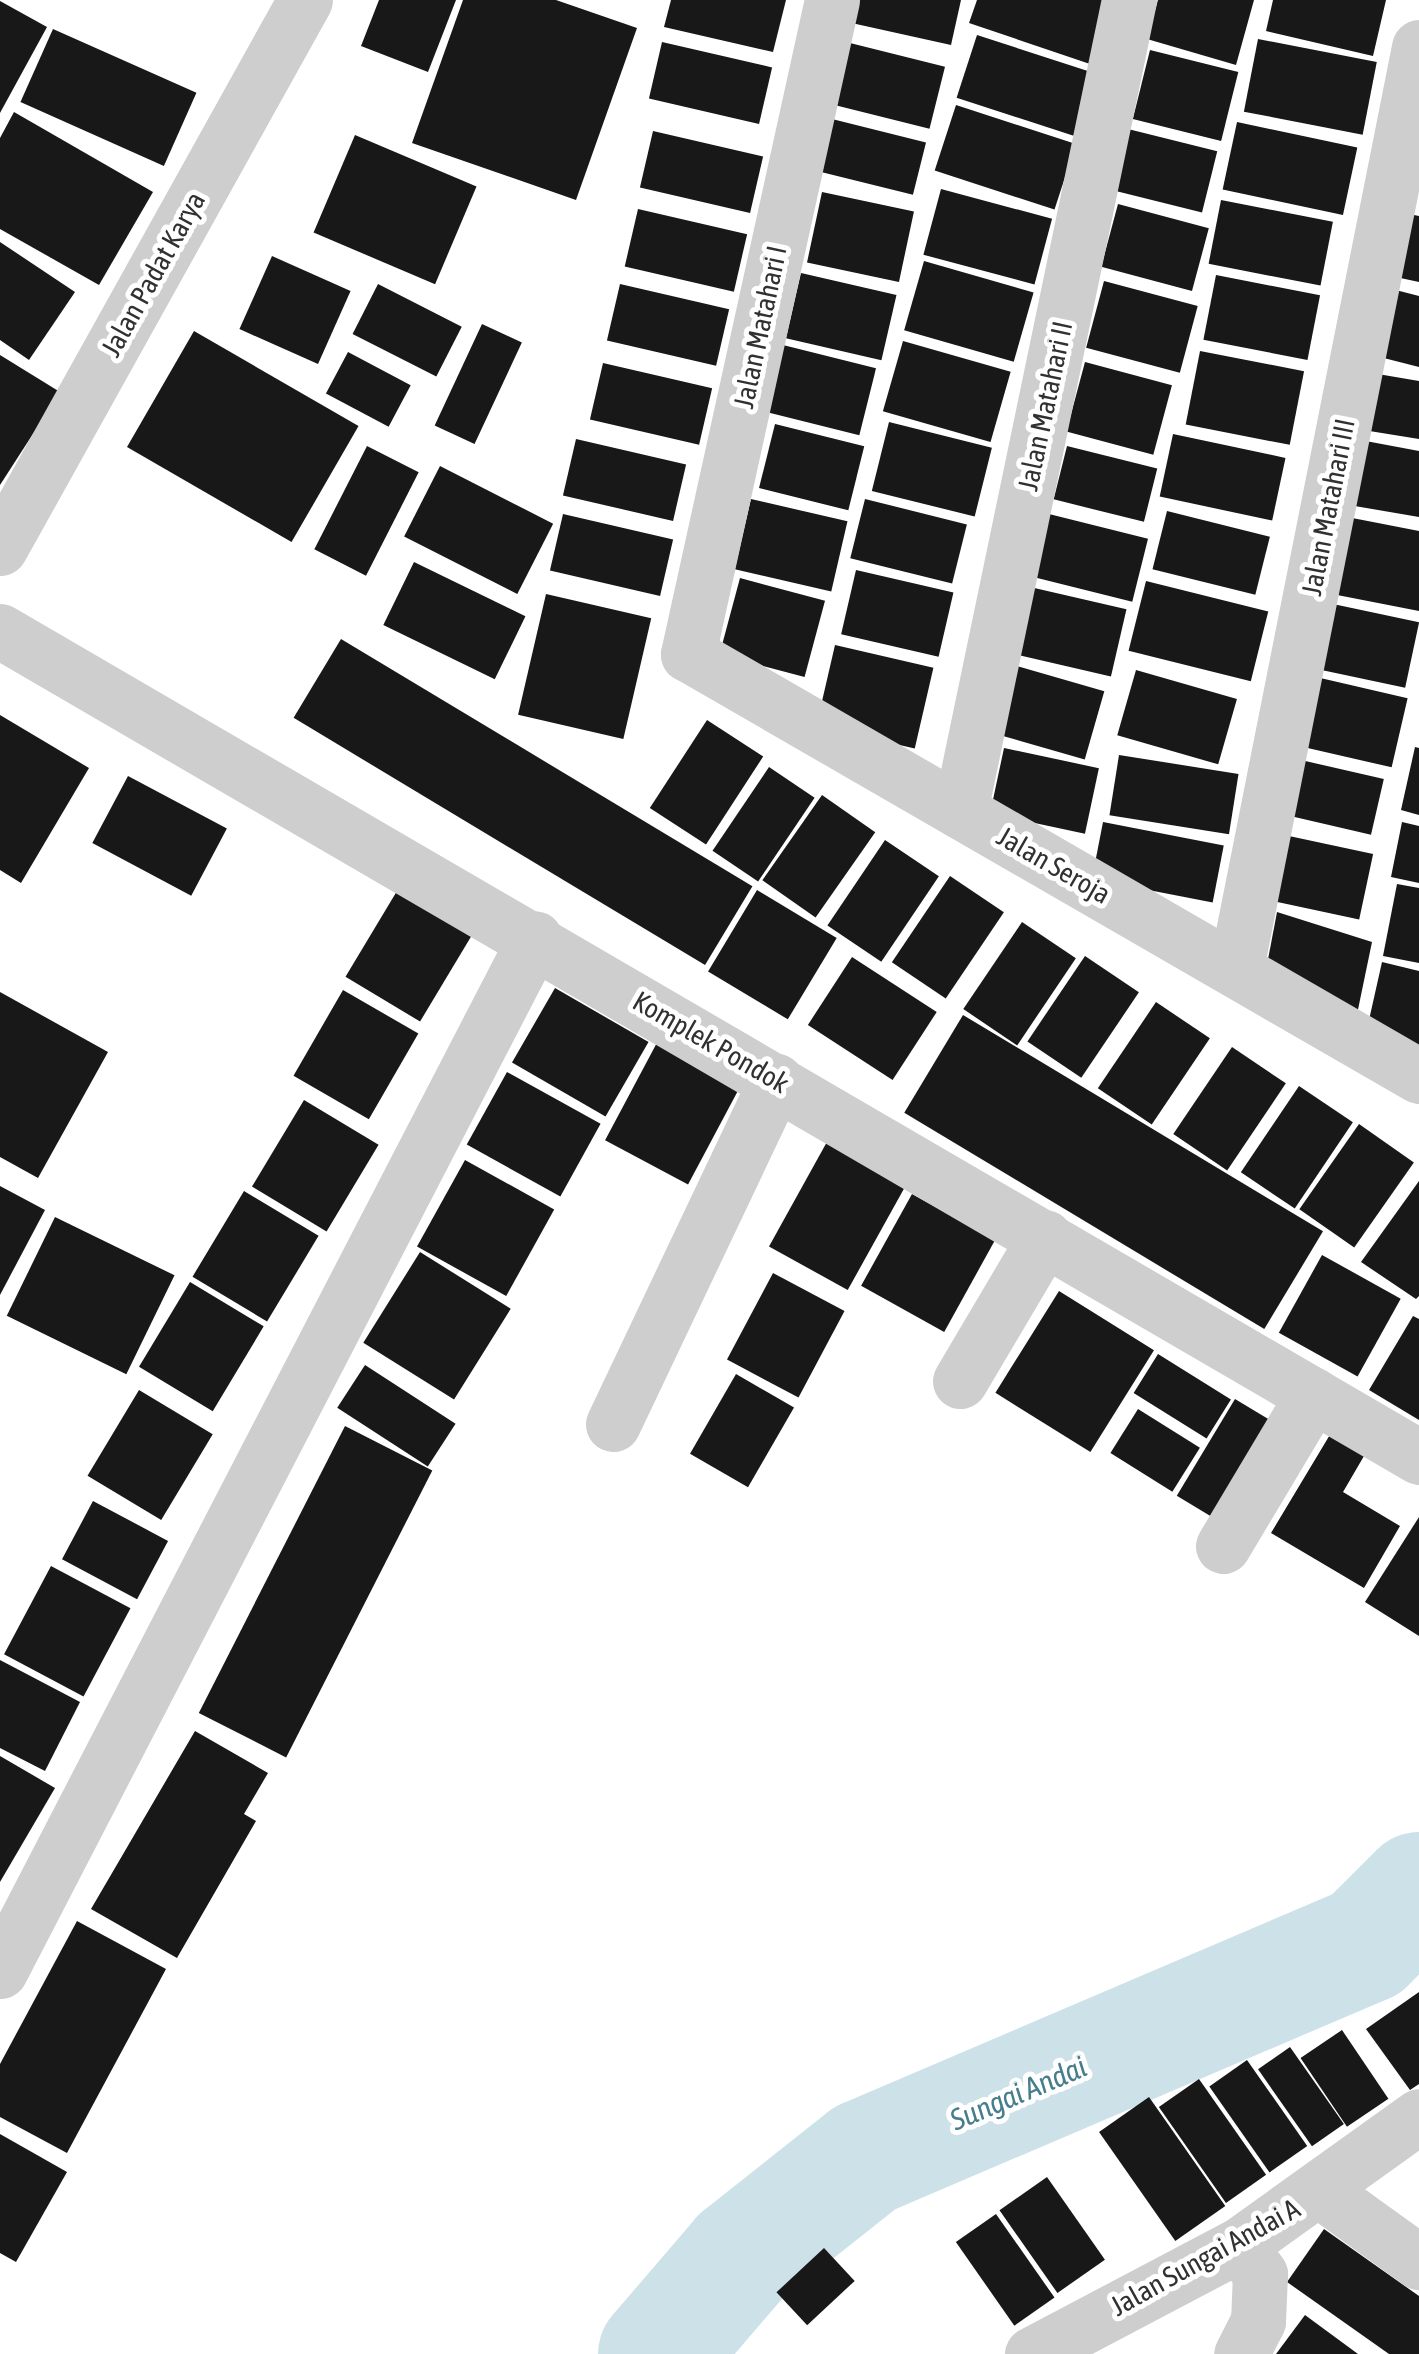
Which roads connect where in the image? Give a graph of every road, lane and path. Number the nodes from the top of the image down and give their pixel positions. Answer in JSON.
{"nodes":[{"id":1,"x":305,"y":0,"type":"edge"},
{"id":2,"x":832,"y":0,"type":"edge"},
{"id":3,"x":1129,"y":0,"type":"edge"},
{"id":4,"x":1419,"y":47,"type":"edge"},
{"id":5,"x":0,"y":548,"type":"edge"},
{"id":6,"x":0,"y":631,"type":"edge"},
{"id":7,"x":688,"y":654,"type":"joint"},
{"id":8,"x":960,"y":812,"type":"junction"},
{"id":9,"x":534,"y":938,"type":"junction"},
{"id":10,"x":1236,"y":968,"type":"junction"},
{"id":11,"x":1419,"y":1076,"type":"edge"},
{"id":12,"x":776,"y":1080,"type":"junction"},
{"id":13,"x":1045,"y":1237,"type":"junction"},
{"id":14,"x":960,"y":1382,"type":"dead end"},
{"id":15,"x":1313,"y":1394,"type":"junction"},
{"id":16,"x":612,"y":1424,"type":"dead end"},
{"id":17,"x":1419,"y":1457,"type":"edge"},
{"id":18,"x":1223,"y":1546,"type":"dead end"},
{"id":19,"x":0,"y":1970,"type":"edge"},
{"id":20,"x":1419,"y":2116,"type":"edge"},
{"id":21,"x":1322,"y":2192,"type":"junction"},
{"id":22,"x":1239,"y":2244,"type":"junction"},
{"id":23,"x":1419,"y":2262,"type":"edge"},
{"id":24,"x":1032,"y":2354,"type":"edge"},
{"id":25,"x":1241,"y":2354,"type":"edge"}],
"edges":[{"from":1,"to":5,"type":"street","name":"Jalan Padat Karya"},
{"from":2,"to":7,"type":"street","name":"Jalan Matahari I"},
{"from":3,"to":8,"type":"street","name":"Jalan Matahari II"},
{"from":4,"to":10,"type":"street","name":"Jalan Matahari III"},
{"from":6,"to":9,"type":"street","name":"Komplek Pondok"},
{"from":7,"to":8,"type":"street","name":"Jalan Seroja"},
{"from":8,"to":10,"type":"street","name":"Jalan Seroja"},
{"from":9,"to":12,"type":"street","name":"Komplek Pondok"},
{"from":9,"to":19,"type":"street"},
{"from":10,"to":11,"type":"street","name":"Jalan Seroja"},
{"from":12,"to":13,"type":"street","name":"Komplek Pondok"},
{"from":12,"to":16,"type":"street"},
{"from":13,"to":14,"type":"street"},
{"from":13,"to":15,"type":"street","name":"Komplek Pondok"},
{"from":15,"to":17,"type":"street","name":"Komplek Pondok"},
{"from":15,"to":18,"type":"street"},
{"from":20,"to":21,"type":"street","name":"Jalan Sungai Andai A"},
{"from":21,"to":22,"type":"street","name":"Jalan Sungai Andai A"},
{"from":21,"to":23,"type":"street"},
{"from":22,"to":24,"type":"street","name":"Jalan Sungai Andai A"},
{"from":22,"to":25,"type":"street"}]}
